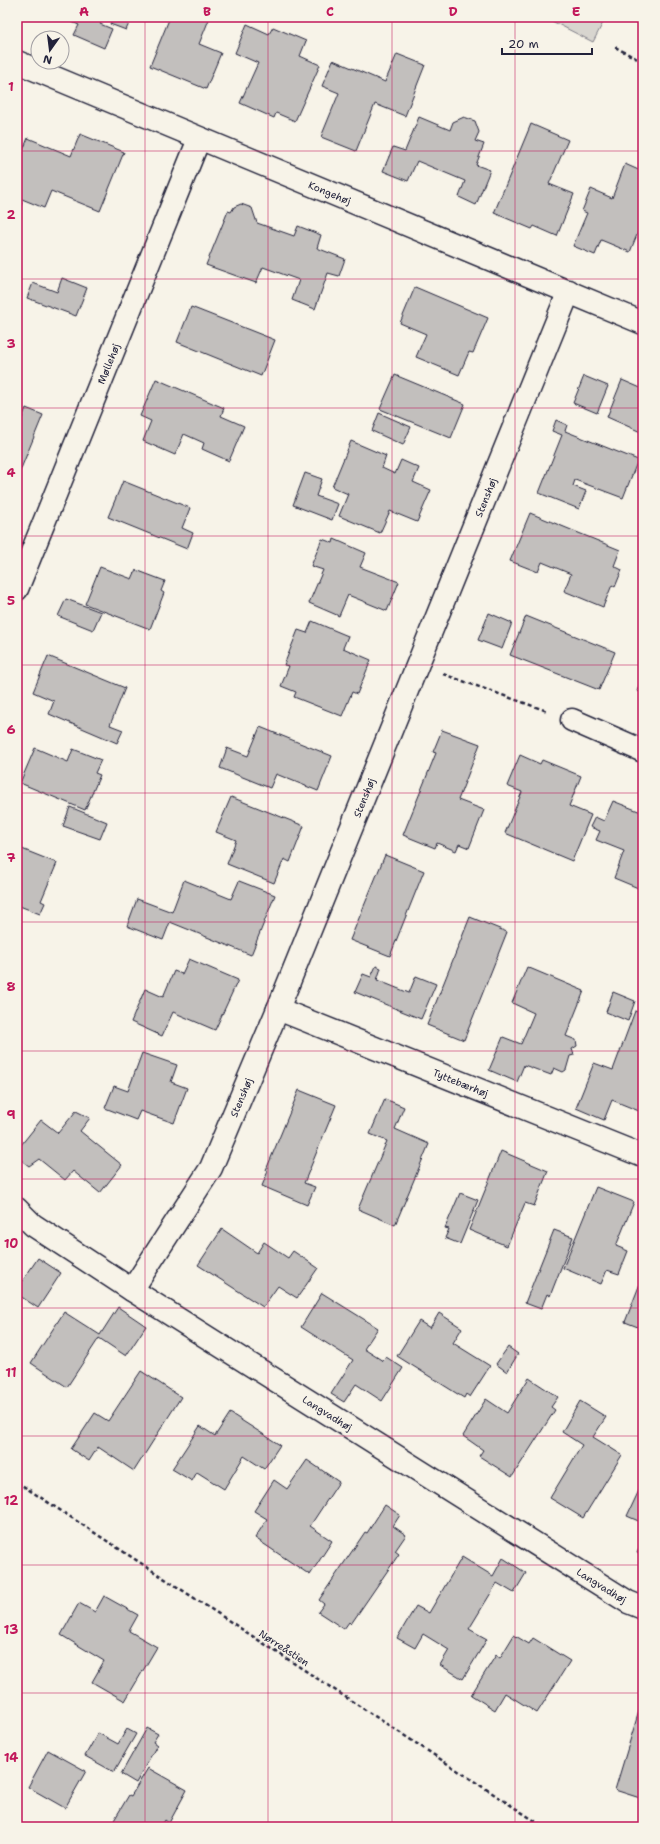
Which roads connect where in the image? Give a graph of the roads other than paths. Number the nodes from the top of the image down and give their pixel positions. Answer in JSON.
{"nodes":[{"id":1,"x":17,"y":62,"type":"edge"},
{"id":2,"x":199,"y":138,"type":"junction"},
{"id":3,"x":569,"y":291,"type":"junction"},
{"id":4,"x":643,"y":323,"type":"edge"},
{"id":5,"x":17,"y":589,"type":"edge"},
{"id":6,"x":572,"y":720,"type":"road end"},
{"id":7,"x":643,"y":750,"type":"edge"},
{"id":8,"x":278,"y":1009,"type":"junction"},
{"id":9,"x":643,"y":1156,"type":"edge"},
{"id":10,"x":17,"y":1209,"type":"edge"},
{"id":11,"x":132,"y":1290,"type":"junction"},
{"id":12,"x":643,"y":1608,"type":"edge"}],
"edges":[{"from":1,"to":2,"type":"street","name":"Kongehøj"},
{"from":2,"to":3,"type":"street","name":"Kongehøj"},
{"from":2,"to":5,"type":"street","name":"Møllehøj"},
{"from":3,"to":4,"type":"street","name":"Kongehøj"},
{"from":3,"to":8,"type":"street","name":"Stenshøj"},
{"from":6,"to":7,"type":"street"},
{"from":8,"to":9,"type":"street","name":"Tyttebærhøj"},
{"from":8,"to":11,"type":"street","name":"Stenshøj"},
{"from":10,"to":11,"type":"street","name":"Langvadhøj"},
{"from":11,"to":12,"type":"street","name":"Langvadhøj"}]}
